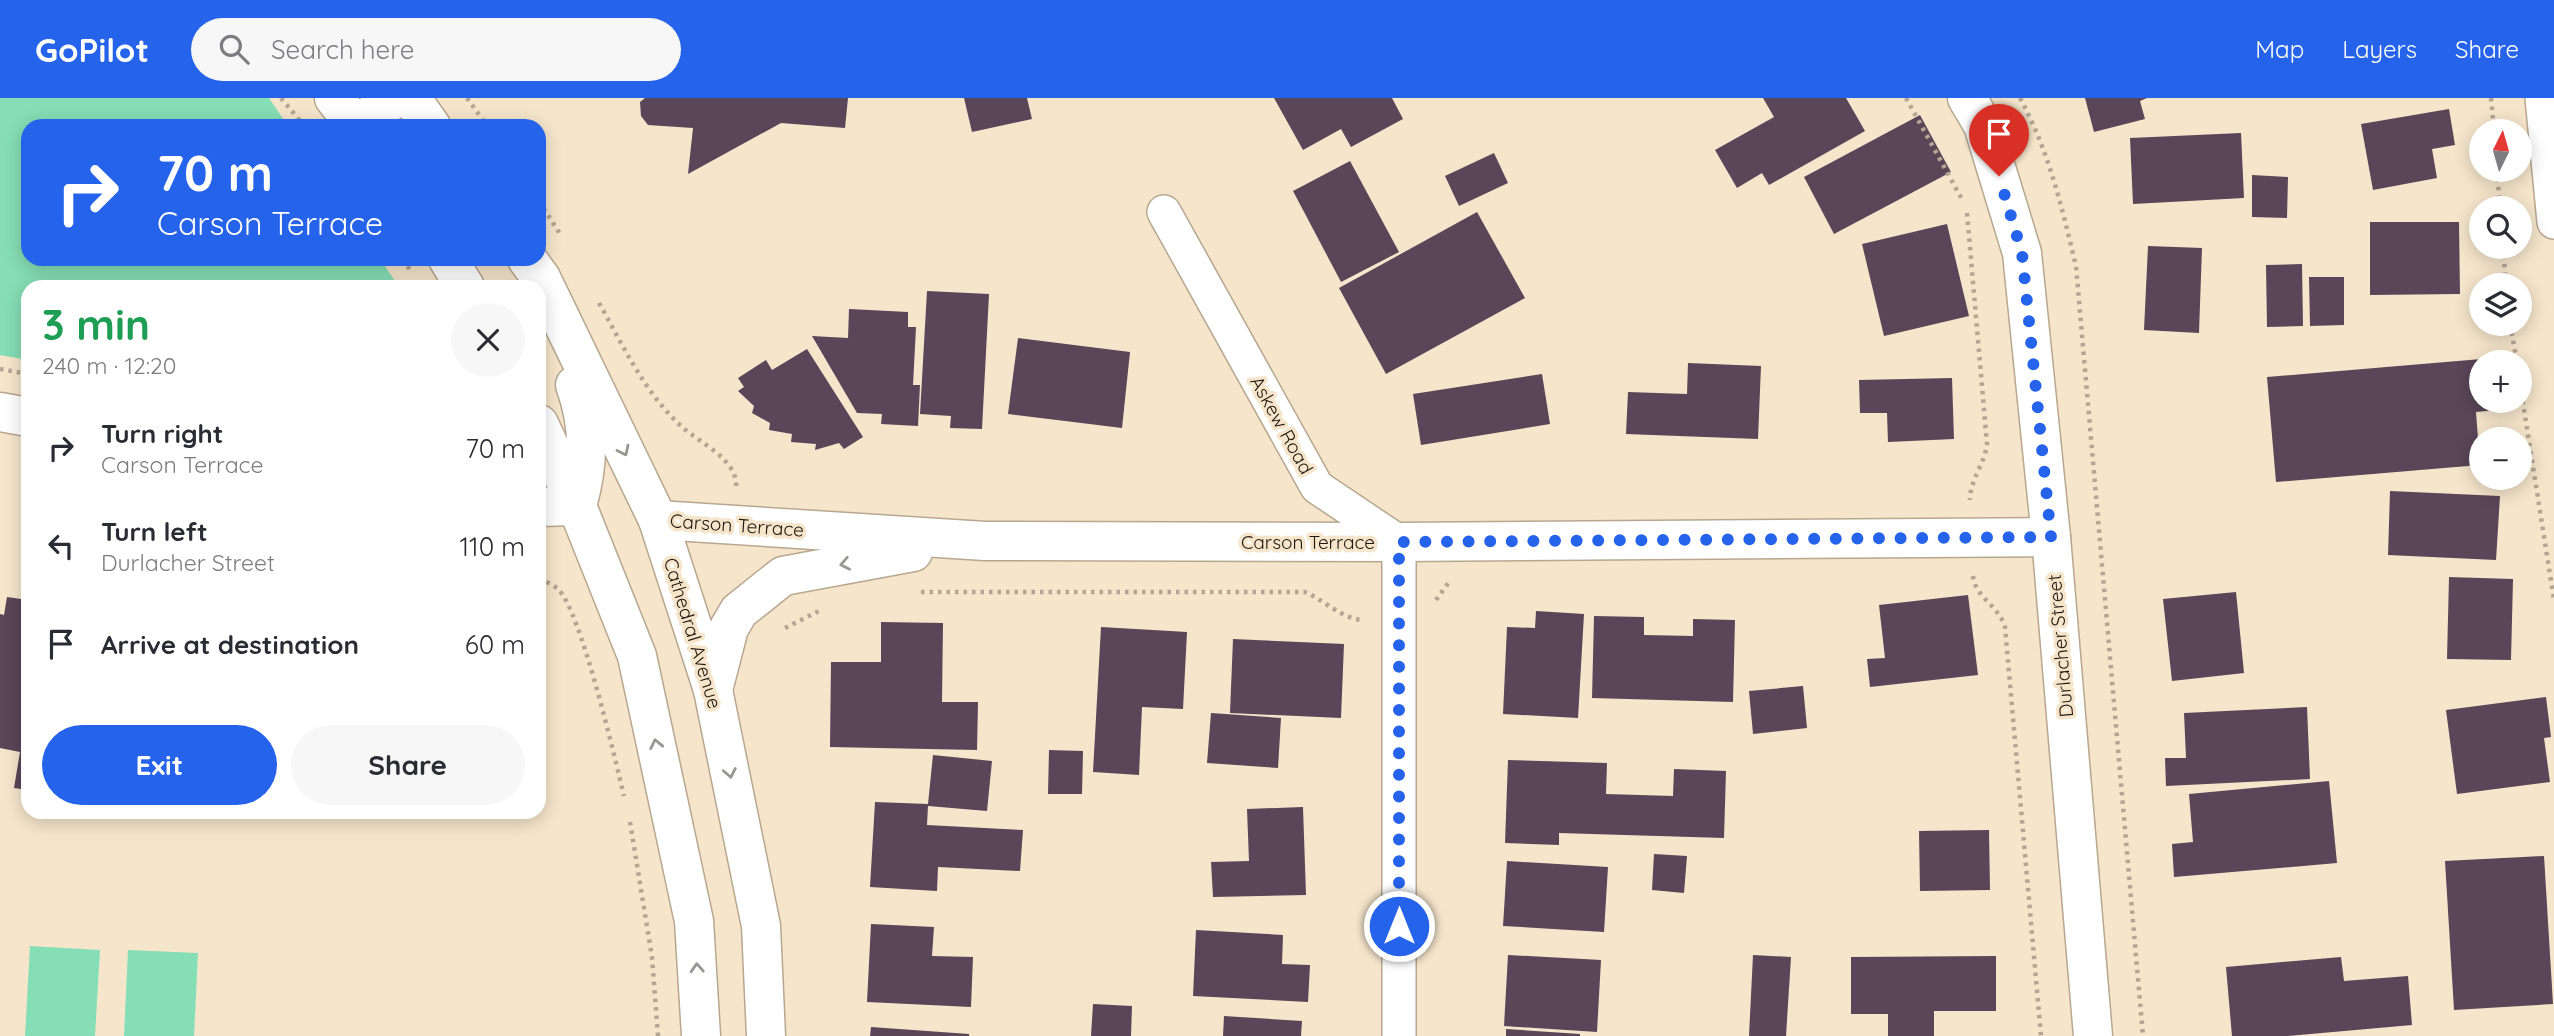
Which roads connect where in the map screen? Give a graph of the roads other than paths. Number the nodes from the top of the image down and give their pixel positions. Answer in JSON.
{"nodes":[{"id":1,"x":396,"y":98,"type":"edge"},
{"id":2,"x":411,"y":98,"type":"edge"},
{"id":3,"x":1967,"y":98,"type":"edge"},
{"id":4,"x":2542,"y":98,"type":"edge"},
{"id":5,"x":348,"y":116,"type":"edge"},
{"id":6,"x":426,"y":119,"type":"edge"},
{"id":7,"x":1164,"y":212,"type":"dead end"},
{"id":8,"x":2554,"y":222,"type":"edge"},
{"id":9,"x":546,"y":293,"type":"edge"},
{"id":10,"x":546,"y":303,"type":"edge"},
{"id":11,"x":0,"y":412,"type":"edge"},
{"id":12,"x":21,"y":415,"type":"edge"},
{"id":13,"x":546,"y":439,"type":"edge"},
{"id":14,"x":577,"y":506,"type":"junction"},
{"id":15,"x":546,"y":507,"type":"edge"},
{"id":16,"x":658,"y":520,"type":"junction"},
{"id":17,"x":2051,"y":537,"type":"junction"},
{"id":18,"x":985,"y":541,"type":"junction"},
{"id":19,"x":1399,"y":542,"type":"junction"},
{"id":20,"x":713,"y":690,"type":"junction"},
{"id":21,"x":701,"y":1036,"type":"edge"},
{"id":22,"x":766,"y":1036,"type":"edge"},
{"id":23,"x":1399,"y":1036,"type":"edge"},
{"id":24,"x":2093,"y":1036,"type":"edge"}],
"edges":[{"from":1,"to":5,"type":"main road"},
{"from":2,"to":6,"type":"main road"},
{"from":3,"to":17,"type":"main road","name":"Durlacher Street"},
{"from":4,"to":8,"type":"street"},
{"from":7,"to":19,"type":"street","name":"Askew Road"},
{"from":9,"to":16,"type":"main road","name":"Cathedral Avenue","one_way":true},
{"from":10,"to":14,"type":"main road"},
{"from":11,"to":12,"type":"main road"},
{"from":13,"to":14,"type":"main road"},
{"from":14,"to":15,"type":"main road"},
{"from":21,"to":14,"type":"main road","one_way":true},
{"from":16,"to":18,"type":"main road","name":"Carson Terrace"},
{"from":16,"to":20,"type":"main road","name":"Cathedral Avenue"},
{"from":17,"to":19,"type":"main road","name":"Carson Terrace"},
{"from":17,"to":24,"type":"main road","name":"Durlacher Street"},
{"from":18,"to":19,"type":"main road","name":"Carson Terrace"},
{"from":18,"to":20,"type":"main road","name":"Carson Terrace","one_way":true},
{"from":19,"to":23,"type":"street"},
{"from":20,"to":22,"type":"main road","name":"Cathedral Avenue","one_way":true}]}
